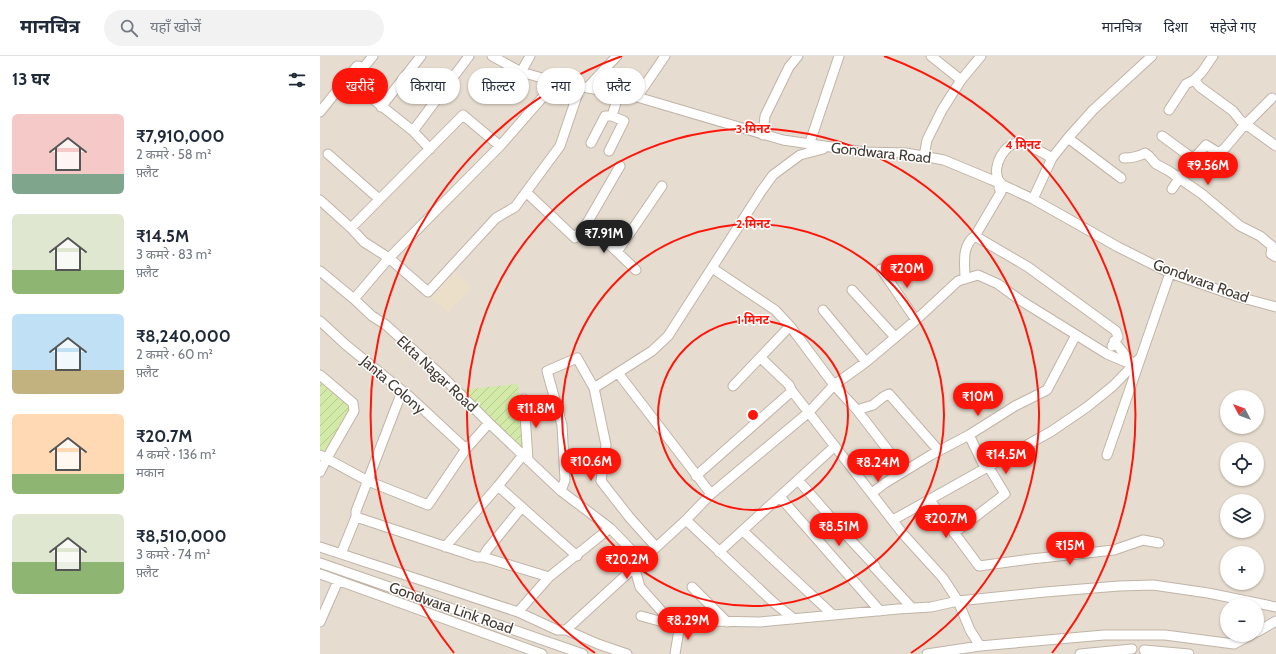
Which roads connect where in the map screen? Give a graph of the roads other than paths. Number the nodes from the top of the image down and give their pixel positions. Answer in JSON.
{"nodes":[{"id":1,"x":373,"y":56,"type":"edge"},
{"id":2,"x":421,"y":56,"type":"edge"},
{"id":3,"x":469,"y":56,"type":"edge"},
{"id":4,"x":492,"y":56,"type":"edge"},
{"id":5,"x":530,"y":56,"type":"edge"},
{"id":6,"x":617,"y":56,"type":"edge"},
{"id":7,"x":665,"y":56,"type":"edge"},
{"id":8,"x":798,"y":56,"type":"edge"},
{"id":9,"x":839,"y":56,"type":"edge"},
{"id":10,"x":931,"y":56,"type":"edge"},
{"id":11,"x":981,"y":56,"type":"edge"},
{"id":12,"x":1152,"y":56,"type":"edge"},
{"id":13,"x":1213,"y":56,"type":"edge"},
{"id":14,"x":514,"y":68,"type":"edge"},
{"id":15,"x":524,"y":68,"type":"edge"},
{"id":16,"x":961,"y":80,"type":"junction"},
{"id":17,"x":1194,"y":80,"type":"junction"},
{"id":18,"x":645,"y":85,"type":"edge"},
{"id":19,"x":585,"y":86,"type":"edge"},
{"id":20,"x":1272,"y":98,"type":"dead end"},
{"id":21,"x":645,"y":99,"type":"edge"},
{"id":22,"x":378,"y":104,"type":"edge"},
{"id":23,"x":537,"y":104,"type":"edge"},
{"id":24,"x":577,"y":104,"type":"edge"},
{"id":25,"x":616,"y":104,"type":"edge"},
{"id":26,"x":382,"y":107,"type":"junction"},
{"id":27,"x":1169,"y":110,"type":"dead end"},
{"id":28,"x":320,"y":112,"type":"edge"},
{"id":29,"x":612,"y":116,"type":"junction"},
{"id":30,"x":1246,"y":124,"type":"junction"},
{"id":31,"x":413,"y":131,"type":"junction"},
{"id":32,"x":763,"y":135,"type":"junction"},
{"id":33,"x":1162,"y":136,"type":"dead end"},
{"id":34,"x":1068,"y":138,"type":"junction"},
{"id":35,"x":591,"y":143,"type":"dead end"},
{"id":36,"x":809,"y":145,"type":"junction"},
{"id":37,"x":500,"y":146,"type":"junction"},
{"id":38,"x":1276,"y":146,"type":"edge"},
{"id":39,"x":828,"y":147,"type":"junction"},
{"id":40,"x":430,"y":149,"type":"junction"},
{"id":41,"x":609,"y":151,"type":"dead end"},
{"id":42,"x":328,"y":154,"type":"dead end"},
{"id":43,"x":924,"y":156,"type":"junction"},
{"id":44,"x":1052,"y":158,"type":"junction"},
{"id":45,"x":1124,"y":158,"type":"dead end"},
{"id":46,"x":1192,"y":160,"type":"junction"},
{"id":47,"x":620,"y":166,"type":"dead end"},
{"id":48,"x":1121,"y":178,"type":"dead end"},
{"id":49,"x":1179,"y":178,"type":"junction"},
{"id":50,"x":662,"y":186,"type":"dead end"},
{"id":51,"x":1004,"y":186,"type":"junction"},
{"id":52,"x":1172,"y":189,"type":"dead end"},
{"id":53,"x":526,"y":192,"type":"junction"},
{"id":54,"x":379,"y":199,"type":"junction"},
{"id":55,"x":1033,"y":199,"type":"junction"},
{"id":56,"x":320,"y":200,"type":"edge"},
{"id":57,"x":587,"y":223,"type":"junction"},
{"id":58,"x":351,"y":228,"type":"junction"},
{"id":59,"x":974,"y":236,"type":"junction"},
{"id":60,"x":617,"y":252,"type":"junction"},
{"id":61,"x":1276,"y":257,"type":"edge"},
{"id":62,"x":389,"y":258,"type":"junction"},
{"id":63,"x":712,"y":268,"type":"junction"},
{"id":64,"x":881,"y":269,"type":"dead end"},
{"id":65,"x":636,"y":270,"type":"dead end"},
{"id":66,"x":320,"y":271,"type":"edge"},
{"id":67,"x":1170,"y":273,"type":"junction"},
{"id":68,"x":965,"y":279,"type":"junction"},
{"id":69,"x":852,"y":290,"type":"dead end"},
{"id":70,"x":354,"y":299,"type":"junction"},
{"id":71,"x":1276,"y":307,"type":"edge"},
{"id":72,"x":823,"y":310,"type":"dead end"},
{"id":73,"x":916,"y":320,"type":"junction"},
{"id":74,"x":320,"y":321,"type":"edge"},
{"id":75,"x":790,"y":326,"type":"junction"},
{"id":76,"x":1076,"y":335,"type":"junction"},
{"id":77,"x":895,"y":337,"type":"junction"},
{"id":78,"x":1114,"y":341,"type":"junction"},
{"id":79,"x":1107,"y":354,"type":"junction"},
{"id":80,"x":761,"y":358,"type":"junction"},
{"id":81,"x":1140,"y":358,"type":"junction"},
{"id":82,"x":866,"y":362,"type":"junction"},
{"id":83,"x":1133,"y":365,"type":"junction"},
{"id":84,"x":618,"y":373,"type":"junction"},
{"id":85,"x":320,"y":375,"type":"edge"},
{"id":86,"x":834,"y":385,"type":"junction"},
{"id":87,"x":733,"y":386,"type":"dead end"},
{"id":88,"x":594,"y":388,"type":"junction"},
{"id":89,"x":792,"y":391,"type":"junction"},
{"id":90,"x":402,"y":392,"type":"junction"},
{"id":91,"x":524,"y":399,"type":"dead end"},
{"id":92,"x":857,"y":410,"type":"junction"},
{"id":93,"x":809,"y":412,"type":"junction"},
{"id":94,"x":489,"y":423,"type":"junction"},
{"id":95,"x":969,"y":435,"type":"junction"},
{"id":96,"x":835,"y":446,"type":"junction"},
{"id":97,"x":466,"y":449,"type":"junction"},
{"id":98,"x":939,"y":451,"type":"junction"},
{"id":99,"x":1107,"y":455,"type":"dead end"},
{"id":100,"x":323,"y":456,"type":"edge"},
{"id":101,"x":526,"y":457,"type":"junction"},
{"id":102,"x":987,"y":467,"type":"junction"},
{"id":103,"x":904,"y":471,"type":"junction"},
{"id":104,"x":320,"y":472,"type":"edge"},
{"id":105,"x":696,"y":476,"type":"junction"},
{"id":106,"x":798,"y":480,"type":"junction"},
{"id":107,"x":368,"y":481,"type":"junction"},
{"id":108,"x":498,"y":486,"type":"junction"},
{"id":109,"x":561,"y":491,"type":"junction"},
{"id":110,"x":872,"y":493,"type":"junction"},
{"id":111,"x":711,"y":494,"type":"junction"},
{"id":112,"x":780,"y":497,"type":"junction"},
{"id":113,"x":929,"y":499,"type":"junction"},
{"id":114,"x":522,"y":507,"type":"junction"},
{"id":115,"x":356,"y":517,"type":"junction"},
{"id":116,"x":686,"y":520,"type":"junction"},
{"id":117,"x":893,"y":520,"type":"junction"},
{"id":118,"x":610,"y":528,"type":"junction"},
{"id":119,"x":743,"y":531,"type":"junction"},
{"id":120,"x":954,"y":533,"type":"junction"},
{"id":121,"x":1159,"y":543,"type":"dead end"},
{"id":122,"x":320,"y":547,"type":"edge"},
{"id":123,"x":445,"y":547,"type":"junction"},
{"id":124,"x":656,"y":547,"type":"junction"},
{"id":125,"x":719,"y":552,"type":"junction"},
{"id":126,"x":341,"y":554,"type":"junction"},
{"id":127,"x":577,"y":556,"type":"junction"},
{"id":128,"x":483,"y":557,"type":"junction"},
{"id":129,"x":641,"y":560,"type":"junction"},
{"id":130,"x":320,"y":563,"type":"edge"},
{"id":131,"x":634,"y":566,"type":"junction"},
{"id":132,"x":320,"y":574,"type":"edge"},
{"id":133,"x":549,"y":577,"type":"junction"},
{"id":134,"x":338,"y":581,"type":"junction"},
{"id":135,"x":692,"y":588,"type":"dead end"},
{"id":136,"x":958,"y":601,"type":"junction"},
{"id":137,"x":1276,"y":607,"type":"edge"},
{"id":138,"x":912,"y":608,"type":"junction"},
{"id":139,"x":880,"y":611,"type":"junction"},
{"id":140,"x":518,"y":612,"type":"junction"},
{"id":141,"x":833,"y":615,"type":"junction"},
{"id":142,"x":641,"y":616,"type":"dead end"},
{"id":143,"x":794,"y":619,"type":"junction"},
{"id":144,"x":1276,"y":621,"type":"edge"},
{"id":145,"x":320,"y":622,"type":"edge"},
{"id":146,"x":727,"y":622,"type":"junction"},
{"id":147,"x":677,"y":625,"type":"junction"},
{"id":148,"x":1264,"y":628,"type":"edge"},
{"id":149,"x":566,"y":630,"type":"junction"},
{"id":150,"x":1136,"y":635,"type":"junction"},
{"id":151,"x":1238,"y":642,"type":"edge"},
{"id":152,"x":980,"y":646,"type":"junction"},
{"id":153,"x":1137,"y":651,"type":"edge"},
{"id":154,"x":542,"y":654,"type":"edge"},
{"id":155,"x":583,"y":654,"type":"edge"},
{"id":156,"x":627,"y":654,"type":"edge"},
{"id":157,"x":675,"y":654,"type":"edge"},
{"id":158,"x":927,"y":654,"type":"edge"},
{"id":159,"x":1080,"y":654,"type":"edge"},
{"id":160,"x":1189,"y":654,"type":"edge"}],
"edges":[{"from":1,"to":28,"type":"street"},
{"from":2,"to":26,"type":"street"},
{"from":3,"to":31,"type":"street"},
{"from":4,"to":14,"type":"street","name":"Gondwara Road"},
{"from":5,"to":15,"type":"street"},
{"from":6,"to":19,"type":"street"},
{"from":7,"to":18,"type":"street"},
{"from":8,"to":32,"type":"street"},
{"from":9,"to":36,"type":"street"},
{"from":10,"to":16,"type":"street"},
{"from":11,"to":16,"type":"street"},
{"from":12,"to":34,"type":"street"},
{"from":13,"to":17,"type":"street"},
{"from":16,"to":43,"type":"street"},
{"from":17,"to":27,"type":"street"},
{"from":17,"to":30,"type":"street"},
{"from":20,"to":30,"type":"street"},
{"from":21,"to":32,"type":"street","name":"Gondwara Road"},
{"from":22,"to":26,"type":"street"},
{"from":23,"to":37,"type":"street"},
{"from":24,"to":53,"type":"street"},
{"from":25,"to":29,"type":"street"},
{"from":26,"to":31,"type":"street"},
{"from":29,"to":35,"type":"street"},
{"from":29,"to":41,"type":"street"},
{"from":30,"to":38,"type":"street"},
{"from":30,"to":46,"type":"street"},
{"from":31,"to":40,"type":"street"},
{"from":32,"to":36,"type":"street","name":"Gondwara Road"},
{"from":33,"to":46,"type":"street"},
{"from":34,"to":44,"type":"street"},
{"from":34,"to":48,"type":"street"},
{"from":36,"to":39,"type":"street","name":"Gondwara Road"},
{"from":37,"to":40,"type":"street"},
{"from":37,"to":62,"type":"street"},
{"from":39,"to":43,"type":"street","name":"Gondwara Road"},
{"from":39,"to":63,"type":"street"},
{"from":40,"to":54,"type":"street"},
{"from":42,"to":54,"type":"street"},
{"from":43,"to":51,"type":"street","name":"Gondwara Road"},
{"from":44,"to":51,"type":"street"},
{"from":44,"to":55,"type":"street"},
{"from":45,"to":49,"type":"street"},
{"from":46,"to":49,"type":"street"},
{"from":47,"to":57,"type":"street"},
{"from":49,"to":52,"type":"street"},
{"from":49,"to":61,"type":"street"},
{"from":50,"to":60,"type":"street"},
{"from":51,"to":55,"type":"street","name":"Gondwara Road"},
{"from":51,"to":59,"type":"street"},
{"from":53,"to":57,"type":"street"},
{"from":53,"to":62,"type":"street"},
{"from":54,"to":58,"type":"street"},
{"from":55,"to":67,"type":"street","name":"Gondwara Road"},
{"from":56,"to":58,"type":"street"},
{"from":57,"to":60,"type":"street"},
{"from":58,"to":62,"type":"street"},
{"from":59,"to":68,"type":"street"},
{"from":59,"to":78,"type":"street"},
{"from":60,"to":65,"type":"street"},
{"from":62,"to":70,"type":"street"},
{"from":63,"to":75,"type":"street"},
{"from":63,"to":84,"type":"street"},
{"from":64,"to":73,"type":"street"},
{"from":66,"to":70,"type":"street","name":"Ekta Nagar Road"},
{"from":67,"to":71,"type":"street","name":"Gondwara Road"},
{"from":67,"to":81,"type":"street"},
{"from":68,"to":73,"type":"street"},
{"from":68,"to":76,"type":"street"},
{"from":69,"to":77,"type":"street"},
{"from":70,"to":94,"type":"street","name":"Ekta Nagar Road"},
{"from":72,"to":82,"type":"street"},
{"from":73,"to":77,"type":"street"},
{"from":74,"to":90,"type":"street","name":"Janta Colony"},
{"from":75,"to":80,"type":"street"},
{"from":75,"to":86,"type":"street"},
{"from":76,"to":79,"type":"street"},
{"from":76,"to":95,"type":"street"},
{"from":77,"to":82,"type":"street"},
{"from":78,"to":79,"type":"street"},
{"from":78,"to":83,"type":"street"},
{"from":79,"to":83,"type":"street"},
{"from":80,"to":87,"type":"street"},
{"from":80,"to":89,"type":"street"},
{"from":81,"to":83,"type":"street"},
{"from":81,"to":99,"type":"street"},
{"from":82,"to":86,"type":"street"},
{"from":83,"to":102,"type":"street"},
{"from":84,"to":88,"type":"street"},
{"from":84,"to":105,"type":"street"},
{"from":85,"to":100,"type":"street"},
{"from":86,"to":92,"type":"street"},
{"from":86,"to":93,"type":"street"},
{"from":88,"to":109,"type":"street"},
{"from":88,"to":124,"type":"street"},
{"from":89,"to":93,"type":"street"},
{"from":89,"to":105,"type":"street"},
{"from":90,"to":97,"type":"street","name":"Janta Colony"},
{"from":90,"to":107,"type":"street"},
{"from":91,"to":101,"type":"street"},
{"from":92,"to":98,"type":"street"},
{"from":92,"to":103,"type":"street"},
{"from":93,"to":96,"type":"street"},
{"from":93,"to":111,"type":"street"},
{"from":94,"to":97,"type":"street"},
{"from":94,"to":101,"type":"street","name":"Ekta Nagar Road"},
{"from":95,"to":98,"type":"street"},
{"from":95,"to":102,"type":"street"},
{"from":96,"to":106,"type":"street"},
{"from":96,"to":110,"type":"street"},
{"from":97,"to":107,"type":"street"},
{"from":98,"to":103,"type":"street"},
{"from":100,"to":104,"type":"street"},
{"from":100,"to":107,"type":"street"},
{"from":101,"to":108,"type":"street"},
{"from":101,"to":109,"type":"street","name":"Ekta Nagar Road"},
{"from":102,"to":113,"type":"street"},
{"from":102,"to":120,"type":"street"},
{"from":103,"to":110,"type":"street"},
{"from":105,"to":111,"type":"street"},
{"from":106,"to":112,"type":"street"},
{"from":106,"to":138,"type":"street"},
{"from":107,"to":115,"type":"street"},
{"from":108,"to":114,"type":"street"},
{"from":108,"to":123,"type":"street"},
{"from":109,"to":118,"type":"street","name":"Ekta Nagar Road"},
{"from":110,"to":117,"type":"street"},
{"from":111,"to":116,"type":"street"},
{"from":112,"to":119,"type":"street"},
{"from":112,"to":139,"type":"street"},
{"from":113,"to":117,"type":"street"},
{"from":113,"to":120,"type":"street"},
{"from":114,"to":127,"type":"street"},
{"from":114,"to":128,"type":"street"},
{"from":115,"to":123,"type":"street"},
{"from":115,"to":126,"type":"street"},
{"from":116,"to":124,"type":"street"},
{"from":116,"to":125,"type":"street"},
{"from":117,"to":136,"type":"street"},
{"from":118,"to":127,"type":"street"},
{"from":118,"to":129,"type":"street","name":"Ekta Nagar Road"},
{"from":119,"to":125,"type":"street"},
{"from":119,"to":141,"type":"street"},
{"from":120,"to":121,"type":"street"},
{"from":122,"to":126,"type":"street"},
{"from":123,"to":128,"type":"street"},
{"from":124,"to":129,"type":"street"},
{"from":125,"to":143,"type":"street"},
{"from":126,"to":140,"type":"street"},
{"from":127,"to":133,"type":"street"},
{"from":128,"to":133,"type":"street"},
{"from":129,"to":131,"type":"street"},
{"from":130,"to":155,"type":"street","name":"Gondwara Link Road"},
{"from":131,"to":147,"type":"street"},
{"from":131,"to":149,"type":"street"},
{"from":132,"to":134,"type":"street","name":"Gondwara Link Road"},
{"from":133,"to":140,"type":"street"},
{"from":134,"to":145,"type":"street"},
{"from":134,"to":154,"type":"street","name":"Gondwara Link Road"},
{"from":135,"to":146,"type":"street"},
{"from":136,"to":137,"type":"street"},
{"from":136,"to":138,"type":"street"},
{"from":136,"to":152,"type":"street"},
{"from":138,"to":139,"type":"street"},
{"from":139,"to":141,"type":"street"},
{"from":140,"to":149,"type":"street"},
{"from":141,"to":143,"type":"street"},
{"from":142,"to":147,"type":"street"},
{"from":143,"to":146,"type":"street"},
{"from":144,"to":148,"type":"street"},
{"from":146,"to":147,"type":"street"},
{"from":147,"to":157,"type":"street"},
{"from":149,"to":156,"type":"street"},
{"from":150,"to":151,"type":"street"},
{"from":150,"to":152,"type":"street"},
{"from":150,"to":153,"type":"street"},
{"from":152,"to":158,"type":"street"},
{"from":153,"to":159,"type":"street"},
{"from":153,"to":160,"type":"street"}]}
